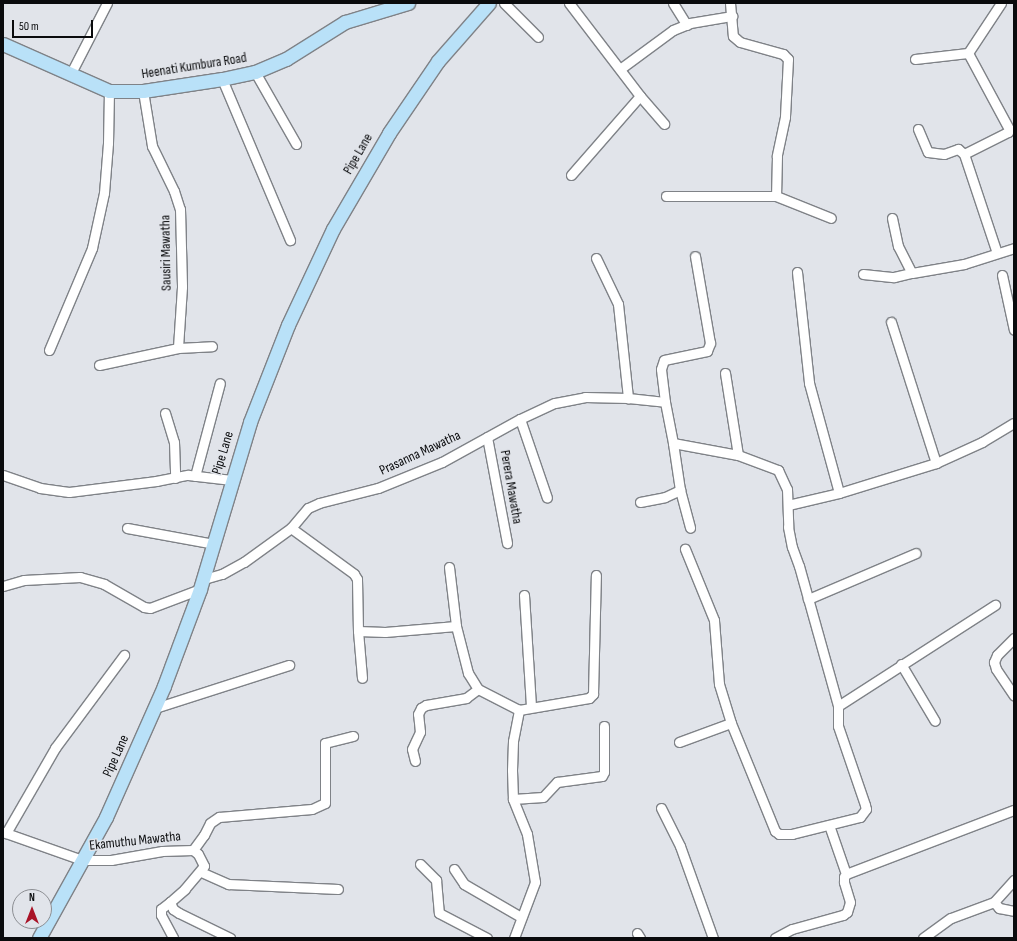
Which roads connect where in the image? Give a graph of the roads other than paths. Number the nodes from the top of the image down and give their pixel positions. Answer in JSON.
{"nodes":[{"id":1,"x":107,"y":3,"type":"edge"},
{"id":2,"x":408,"y":3,"type":"edge"},
{"id":3,"x":489,"y":3,"type":"edge"},
{"id":4,"x":504,"y":3,"type":"edge"},
{"id":5,"x":569,"y":3,"type":"edge"},
{"id":6,"x":673,"y":3,"type":"edge"},
{"id":7,"x":730,"y":3,"type":"edge"},
{"id":8,"x":1001,"y":3,"type":"edge"},
{"id":9,"x":732,"y":16,"type":"junction"},
{"id":10,"x":687,"y":25,"type":"junction"},
{"id":11,"x":538,"y":37,"type":"dead end"},
{"id":12,"x":3,"y":44,"type":"edge"},
{"id":13,"x":968,"y":53,"type":"junction"},
{"id":14,"x":915,"y":59,"type":"dead end"},
{"id":15,"x":620,"y":69,"type":"junction"},
{"id":16,"x":255,"y":72,"type":"junction"},
{"id":17,"x":71,"y":73,"type":"junction"},
{"id":18,"x":222,"y":79,"type":"junction"},
{"id":19,"x":109,"y":91,"type":"junction"},
{"id":20,"x":143,"y":91,"type":"junction"},
{"id":21,"x":640,"y":96,"type":"junction"},
{"id":22,"x":664,"y":124,"type":"dead end"},
{"id":23,"x":918,"y":129,"type":"dead end"},
{"id":24,"x":296,"y":144,"type":"dead end"},
{"id":25,"x":964,"y":154,"type":"junction"},
{"id":26,"x":571,"y":175,"type":"dead end"},
{"id":27,"x":666,"y":196,"type":"dead end"},
{"id":28,"x":776,"y":196,"type":"junction"},
{"id":29,"x":832,"y":218,"type":"dead end"},
{"id":30,"x":892,"y":218,"type":"dead end"},
{"id":31,"x":290,"y":240,"type":"dead end"},
{"id":32,"x":1014,"y":248,"type":"edge"},
{"id":33,"x":997,"y":253,"type":"junction"},
{"id":34,"x":695,"y":256,"type":"dead end"},
{"id":35,"x":596,"y":258,"type":"dead end"},
{"id":36,"x":797,"y":272,"type":"dead end"},
{"id":37,"x":912,"y":273,"type":"junction"},
{"id":38,"x":863,"y":274,"type":"dead end"},
{"id":39,"x":1002,"y":275,"type":"dead end"},
{"id":40,"x":891,"y":322,"type":"dead end"},
{"id":41,"x":1014,"y":330,"type":"edge"},
{"id":42,"x":212,"y":346,"type":"dead end"},
{"id":43,"x":178,"y":348,"type":"junction"},
{"id":44,"x":48,"y":350,"type":"dead end"},
{"id":45,"x":99,"y":365,"type":"dead end"},
{"id":46,"x":725,"y":373,"type":"dead end"},
{"id":47,"x":220,"y":383,"type":"dead end"},
{"id":48,"x":628,"y":398,"type":"junction"},
{"id":49,"x":664,"y":402,"type":"junction"},
{"id":50,"x":165,"y":413,"type":"dead end"},
{"id":51,"x":520,"y":419,"type":"junction"},
{"id":52,"x":1014,"y":423,"type":"edge"},
{"id":53,"x":487,"y":437,"type":"junction"},
{"id":54,"x":673,"y":443,"type":"junction"},
{"id":55,"x":738,"y":455,"type":"junction"},
{"id":56,"x":936,"y":463,"type":"junction"},
{"id":57,"x":3,"y":475,"type":"edge"},
{"id":58,"x":196,"y":476,"type":"junction"},
{"id":59,"x":175,"y":478,"type":"junction"},
{"id":60,"x":232,"y":480,"type":"junction"},
{"id":61,"x":680,"y":490,"type":"junction"},
{"id":62,"x":839,"y":493,"type":"junction"},
{"id":63,"x":546,"y":498,"type":"dead end"},
{"id":64,"x":640,"y":502,"type":"dead end"},
{"id":65,"x":788,"y":505,"type":"junction"},
{"id":66,"x":127,"y":528,"type":"dead end"},
{"id":67,"x":291,"y":528,"type":"junction"},
{"id":68,"x":690,"y":528,"type":"dead end"},
{"id":69,"x":507,"y":543,"type":"dead end"},
{"id":70,"x":214,"y":544,"type":"junction"},
{"id":71,"x":684,"y":549,"type":"dead end"},
{"id":72,"x":916,"y":554,"type":"dead end"},
{"id":73,"x":449,"y":567,"type":"dead end"},
{"id":74,"x":596,"y":575,"type":"dead end"},
{"id":75,"x":202,"y":584,"type":"junction"},
{"id":76,"x":3,"y":586,"type":"edge"},
{"id":77,"x":524,"y":595,"type":"dead end"},
{"id":78,"x":808,"y":599,"type":"junction"},
{"id":79,"x":995,"y":605,"type":"dead end"},
{"id":80,"x":456,"y":626,"type":"junction"},
{"id":81,"x":358,"y":631,"type":"junction"},
{"id":82,"x":1014,"y":638,"type":"edge"},
{"id":83,"x":124,"y":655,"type":"dead end"},
{"id":84,"x":901,"y":664,"type":"junction"},
{"id":85,"x":289,"y":665,"type":"dead end"},
{"id":86,"x":362,"y":678,"type":"dead end"},
{"id":87,"x":478,"y":689,"type":"junction"},
{"id":88,"x":1014,"y":696,"type":"edge"},
{"id":89,"x":531,"y":706,"type":"junction"},
{"id":90,"x":838,"y":706,"type":"junction"},
{"id":91,"x":155,"y":708,"type":"junction"},
{"id":92,"x":519,"y":710,"type":"junction"},
{"id":93,"x":935,"y":721,"type":"dead end"},
{"id":94,"x":731,"y":723,"type":"junction"},
{"id":95,"x":604,"y":726,"type":"dead end"},
{"id":96,"x":353,"y":736,"type":"dead end"},
{"id":97,"x":679,"y":742,"type":"dead end"},
{"id":98,"x":415,"y":761,"type":"dead end"},
{"id":99,"x":513,"y":799,"type":"junction"},
{"id":100,"x":662,"y":808,"type":"dead end"},
{"id":101,"x":1014,"y":810,"type":"edge"},
{"id":102,"x":829,"y":825,"type":"junction"},
{"id":103,"x":5,"y":832,"type":"edge"},
{"id":104,"x":193,"y":850,"type":"junction"},
{"id":105,"x":82,"y":860,"type":"junction"},
{"id":106,"x":420,"y":864,"type":"dead end"},
{"id":107,"x":454,"y":869,"type":"dead end"},
{"id":108,"x":200,"y":872,"type":"junction"},
{"id":109,"x":846,"y":874,"type":"junction"},
{"id":110,"x":1014,"y":880,"type":"edge"},
{"id":111,"x":338,"y":889,"type":"dead end"},
{"id":112,"x":170,"y":902,"type":"junction"},
{"id":113,"x":994,"y":902,"type":"junction"},
{"id":114,"x":1014,"y":911,"type":"edge"},
{"id":115,"x":521,"y":917,"type":"junction"},
{"id":116,"x":39,"y":938,"type":"edge"},
{"id":117,"x":174,"y":938,"type":"edge"},
{"id":118,"x":230,"y":938,"type":"edge"},
{"id":119,"x":487,"y":938,"type":"edge"},
{"id":120,"x":514,"y":938,"type":"edge"},
{"id":121,"x":713,"y":938,"type":"edge"},
{"id":122,"x":775,"y":938,"type":"edge"},
{"id":123,"x":923,"y":938,"type":"edge"}],
"edges":[{"from":1,"to":17,"type":"street"},
{"from":2,"to":16,"type":"street","name":"Heenati Kumbura Road"},
{"from":3,"to":60,"type":"street","name":"Pipe Lane"},
{"from":4,"to":11,"type":"street"},
{"from":5,"to":15,"type":"street"},
{"from":6,"to":10,"type":"street"},
{"from":7,"to":9,"type":"street"},
{"from":8,"to":13,"type":"street"},
{"from":9,"to":10,"type":"street"},
{"from":9,"to":28,"type":"street"},
{"from":10,"to":15,"type":"street"},
{"from":12,"to":17,"type":"street","name":"Heenati Kumbura Road"},
{"from":13,"to":14,"type":"street"},
{"from":13,"to":25,"type":"street"},
{"from":15,"to":21,"type":"street"},
{"from":16,"to":18,"type":"street","name":"Heenati Kumbura Road"},
{"from":16,"to":24,"type":"street"},
{"from":17,"to":19,"type":"street","name":"Heenati Kumbura Road"},
{"from":18,"to":20,"type":"street","name":"Heenati Kumbura Road"},
{"from":18,"to":31,"type":"street"},
{"from":19,"to":20,"type":"street","name":"Heenati Kumbura Road"},
{"from":19,"to":44,"type":"street"},
{"from":20,"to":43,"type":"street","name":"Sausiri Mawatha"},
{"from":21,"to":22,"type":"street"},
{"from":21,"to":26,"type":"street"},
{"from":23,"to":25,"type":"street"},
{"from":25,"to":33,"type":"street"},
{"from":27,"to":28,"type":"street"},
{"from":28,"to":29,"type":"street"},
{"from":30,"to":37,"type":"street"},
{"from":32,"to":33,"type":"street"},
{"from":33,"to":37,"type":"street"},
{"from":34,"to":49,"type":"street"},
{"from":35,"to":48,"type":"street"},
{"from":36,"to":62,"type":"street"},
{"from":37,"to":38,"type":"street"},
{"from":39,"to":41,"type":"street"},
{"from":40,"to":56,"type":"street"},
{"from":42,"to":43,"type":"street"},
{"from":43,"to":45,"type":"street"},
{"from":46,"to":55,"type":"street"},
{"from":47,"to":58,"type":"street"},
{"from":48,"to":49,"type":"street","name":"Prasanna Mawatha"},
{"from":48,"to":51,"type":"street","name":"Prasanna Mawatha"},
{"from":49,"to":54,"type":"street"},
{"from":50,"to":59,"type":"street"},
{"from":51,"to":53,"type":"street","name":"Prasanna Mawatha"},
{"from":51,"to":63,"type":"street"},
{"from":52,"to":56,"type":"street"},
{"from":53,"to":67,"type":"street","name":"Prasanna Mawatha"},
{"from":53,"to":69,"type":"street","name":"Perera Mawatha"},
{"from":54,"to":55,"type":"street"},
{"from":54,"to":61,"type":"street"},
{"from":55,"to":65,"type":"street"},
{"from":56,"to":62,"type":"street"},
{"from":57,"to":59,"type":"street"},
{"from":58,"to":59,"type":"street"},
{"from":58,"to":60,"type":"street"},
{"from":60,"to":70,"type":"street","name":"Pipe Lane"},
{"from":61,"to":64,"type":"street"},
{"from":61,"to":68,"type":"street"},
{"from":62,"to":65,"type":"street"},
{"from":65,"to":78,"type":"street"},
{"from":66,"to":70,"type":"street"},
{"from":67,"to":75,"type":"street","name":"Prasanna Mawatha"},
{"from":67,"to":81,"type":"street"},
{"from":70,"to":75,"type":"street","name":"Pipe Lane"},
{"from":71,"to":94,"type":"street"},
{"from":72,"to":78,"type":"street"},
{"from":73,"to":80,"type":"street"},
{"from":74,"to":89,"type":"street"},
{"from":75,"to":76,"type":"street","name":"Prasanna Mawatha"},
{"from":75,"to":91,"type":"street","name":"Pipe Lane"},
{"from":77,"to":89,"type":"street"},
{"from":78,"to":90,"type":"street"},
{"from":79,"to":84,"type":"street"},
{"from":80,"to":81,"type":"street"},
{"from":80,"to":87,"type":"street"},
{"from":81,"to":86,"type":"street"},
{"from":82,"to":88,"type":"street"},
{"from":83,"to":103,"type":"street"},
{"from":84,"to":90,"type":"street"},
{"from":84,"to":93,"type":"street"},
{"from":85,"to":91,"type":"street"},
{"from":87,"to":92,"type":"street"},
{"from":87,"to":98,"type":"street"},
{"from":89,"to":92,"type":"street"},
{"from":90,"to":102,"type":"street"},
{"from":91,"to":105,"type":"street","name":"Pipe Lane"},
{"from":92,"to":99,"type":"street"},
{"from":94,"to":97,"type":"street"},
{"from":94,"to":102,"type":"street"},
{"from":95,"to":99,"type":"street"},
{"from":96,"to":104,"type":"street"},
{"from":99,"to":115,"type":"street"},
{"from":100,"to":121,"type":"street"},
{"from":101,"to":109,"type":"street"},
{"from":102,"to":109,"type":"street"},
{"from":103,"to":105,"type":"street","name":"Ekamuthu Mawatha"},
{"from":104,"to":105,"type":"street","name":"Ekamuthu Mawatha"},
{"from":104,"to":108,"type":"street","name":"Ekamuthu Mawatha"},
{"from":105,"to":116,"type":"street","name":"Pipe Lane"},
{"from":106,"to":119,"type":"street"},
{"from":107,"to":115,"type":"street"},
{"from":108,"to":111,"type":"street"},
{"from":108,"to":112,"type":"street"},
{"from":109,"to":122,"type":"street"},
{"from":110,"to":113,"type":"street"},
{"from":112,"to":117,"type":"street"},
{"from":112,"to":118,"type":"street"},
{"from":113,"to":114,"type":"street"},
{"from":113,"to":123,"type":"street"},
{"from":115,"to":120,"type":"street"}]}
